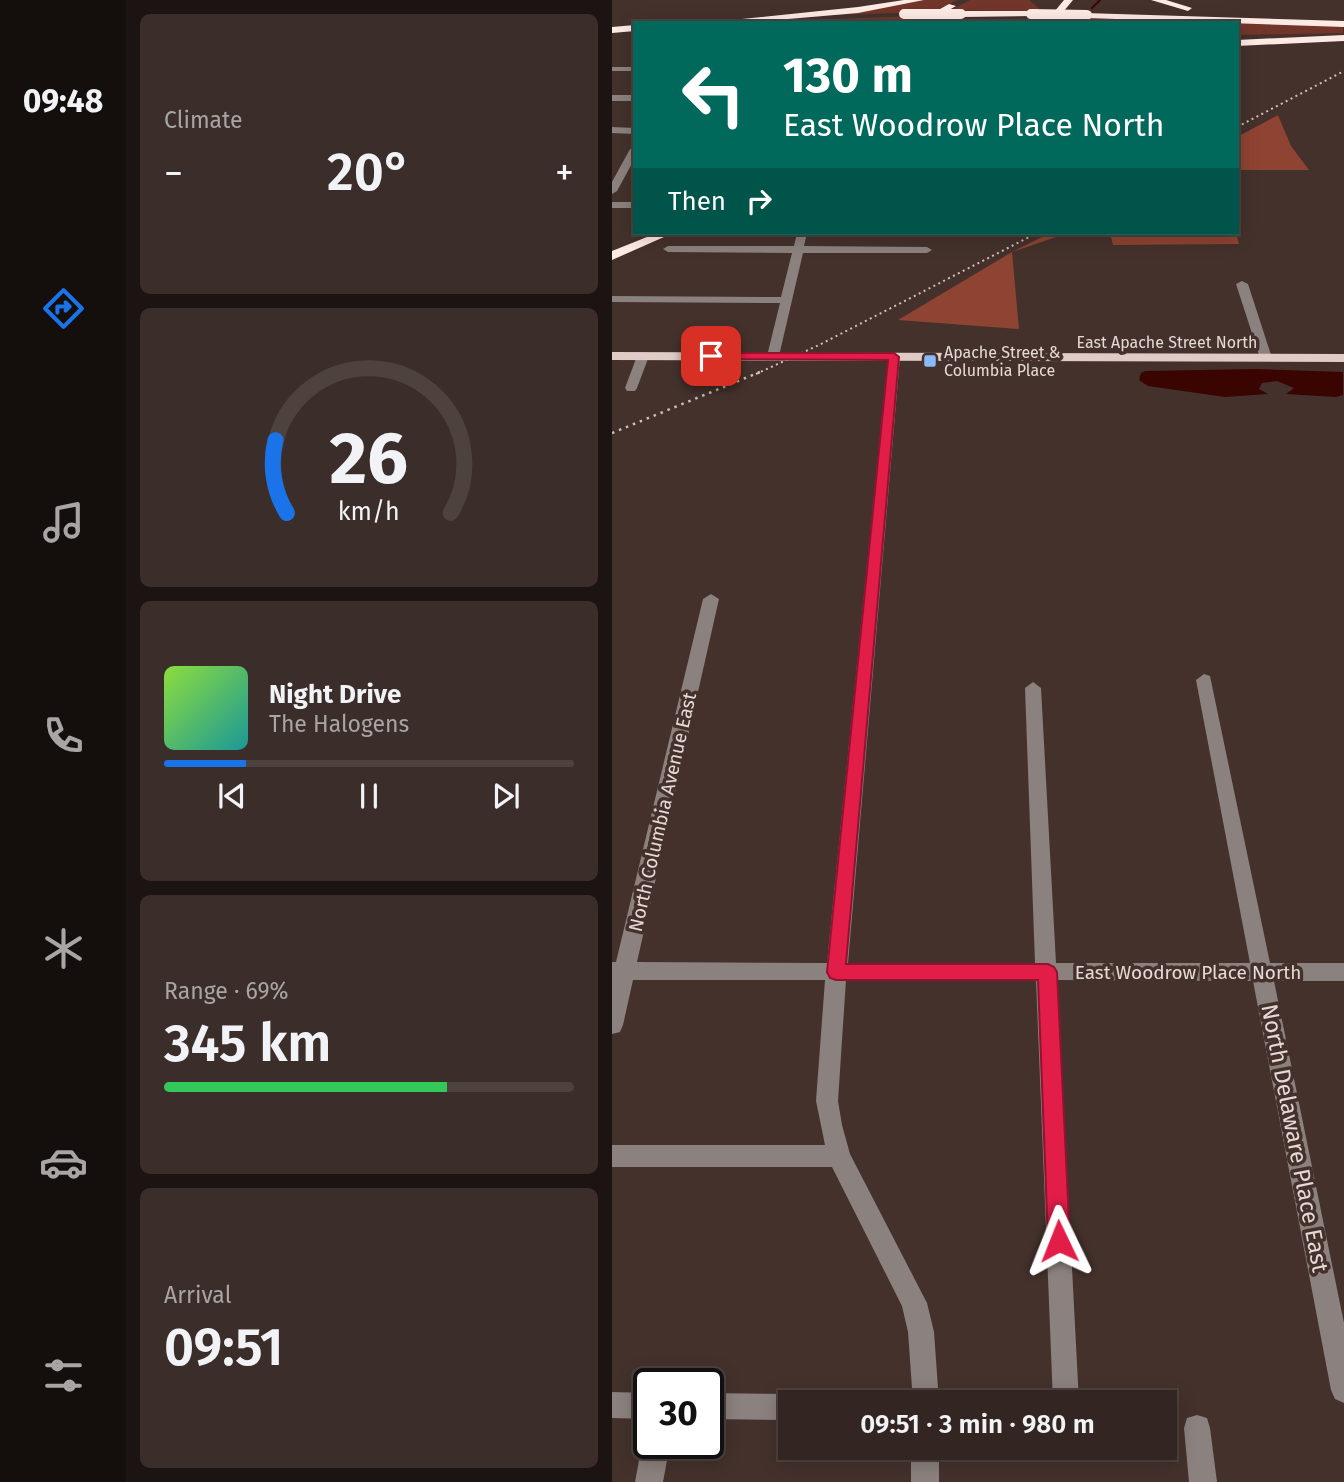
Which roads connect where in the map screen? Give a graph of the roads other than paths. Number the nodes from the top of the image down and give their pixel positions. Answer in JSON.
{"nodes":[{"id":1,"x":920,"y":0,"type":"edge"},
{"id":2,"x":963,"y":0,"type":"edge"},
{"id":3,"x":1155,"y":0,"type":"edge"},
{"id":4,"x":1036,"y":2,"type":"dead end"},
{"id":5,"x":1066,"y":4,"type":"edge"},
{"id":6,"x":961,"y":18,"type":"edge"},
{"id":7,"x":730,"y":21,"type":"edge"},
{"id":8,"x":756,"y":21,"type":"edge"},
{"id":9,"x":923,"y":21,"type":"edge"},
{"id":10,"x":1041,"y":21,"type":"edge"},
{"id":11,"x":1051,"y":21,"type":"edge"},
{"id":12,"x":1071,"y":21,"type":"edge"},
{"id":13,"x":1344,"y":24,"type":"edge"},
{"id":14,"x":633,"y":28,"type":"edge"},
{"id":15,"x":612,"y":30,"type":"edge"},
{"id":16,"x":1344,"y":37,"type":"edge"},
{"id":17,"x":612,"y":38,"type":"edge"},
{"id":18,"x":633,"y":39,"type":"edge"},
{"id":19,"x":1239,"y":40,"type":"edge"},
{"id":20,"x":612,"y":69,"type":"edge"},
{"id":21,"x":633,"y":69,"type":"edge"},
{"id":22,"x":612,"y":98,"type":"edge"},
{"id":23,"x":633,"y":98,"type":"edge"},
{"id":24,"x":612,"y":130,"type":"edge"},
{"id":25,"x":633,"y":131,"type":"edge"},
{"id":26,"x":612,"y":166,"type":"edge"},
{"id":27,"x":630,"y":166,"type":"edge"},
{"id":28,"x":612,"y":191,"type":"edge"},
{"id":29,"x":612,"y":205,"type":"edge"},
{"id":30,"x":633,"y":205,"type":"edge"},
{"id":31,"x":635,"y":235,"type":"edge"},
{"id":32,"x":662,"y":235,"type":"edge"},
{"id":33,"x":802,"y":235,"type":"edge"},
{"id":34,"x":612,"y":245,"type":"edge"},
{"id":35,"x":668,"y":249,"type":"dead end"},
{"id":36,"x":798,"y":249,"type":"junction"},
{"id":37,"x":927,"y":250,"type":"dead end"},
{"id":38,"x":612,"y":256,"type":"edge"},
{"id":39,"x":1242,"y":284,"type":"dead end"},
{"id":40,"x":612,"y":299,"type":"edge"},
{"id":41,"x":787,"y":300,"type":"junction"},
{"id":42,"x":612,"y":356,"type":"edge"},
{"id":43,"x":643,"y":356,"type":"junction"},
{"id":44,"x":774,"y":356,"type":"junction"},
{"id":45,"x":894,"y":357,"type":"junction"},
{"id":46,"x":1266,"y":358,"type":"junction"},
{"id":47,"x":1344,"y":358,"type":"edge"},
{"id":48,"x":631,"y":388,"type":"dead end"},
{"id":49,"x":711,"y":599,"type":"dead end"},
{"id":50,"x":1204,"y":680,"type":"dead end"},
{"id":51,"x":1033,"y":688,"type":"dead end"},
{"id":52,"x":618,"y":971,"type":"edge"},
{"id":53,"x":836,"y":972,"type":"junction"},
{"id":54,"x":1048,"y":972,"type":"junction"},
{"id":55,"x":1263,"y":972,"type":"junction"},
{"id":56,"x":1344,"y":972,"type":"edge"},
{"id":57,"x":612,"y":1025,"type":"edge"},
{"id":58,"x":612,"y":1156,"type":"edge"},
{"id":59,"x":839,"y":1156,"type":"junction"},
{"id":60,"x":925,"y":1390,"type":"edge"},
{"id":61,"x":1065,"y":1390,"type":"edge"},
{"id":62,"x":1344,"y":1390,"type":"edge"},
{"id":63,"x":612,"y":1405,"type":"edge"},
{"id":64,"x":633,"y":1406,"type":"edge"},
{"id":65,"x":724,"y":1406,"type":"edge"},
{"id":66,"x":778,"y":1407,"type":"edge"},
{"id":67,"x":1197,"y":1428,"type":"dead end"},
{"id":68,"x":653,"y":1459,"type":"edge"},
{"id":69,"x":925,"y":1460,"type":"edge"},
{"id":70,"x":649,"y":1482,"type":"edge"},
{"id":71,"x":925,"y":1482,"type":"edge"},
{"id":72,"x":1203,"y":1482,"type":"edge"}],
"edges":[{"from":1,"to":7,"type":"highway"},
{"from":2,"to":9,"type":"highway"},
{"from":3,"to":13,"type":"highway"},
{"from":4,"to":12,"type":"highway","bridge":true},
{"from":5,"to":10,"type":"highway"},
{"from":5,"to":11,"type":"highway"},
{"from":6,"to":8,"type":"highway","bridge":true},
{"from":6,"to":13,"type":"highway","bridge":true},
{"from":14,"to":15,"type":"highway"},
{"from":16,"to":19,"type":"highway"},
{"from":17,"to":18,"type":"highway"},
{"from":20,"to":21,"type":"street"},
{"from":22,"to":23,"type":"street"},
{"from":24,"to":25,"type":"street"},
{"from":26,"to":27,"type":"street"},
{"from":27,"to":28,"type":"street"},
{"from":29,"to":30,"type":"street"},
{"from":31,"to":34,"type":"highway"},
{"from":32,"to":38,"type":"highway"},
{"from":33,"to":36,"type":"street"},
{"from":35,"to":36,"type":"street"},
{"from":36,"to":37,"type":"street"},
{"from":36,"to":41,"type":"street"},
{"from":39,"to":46,"type":"street"},
{"from":40,"to":41,"type":"street"},
{"from":41,"to":44,"type":"street"},
{"from":42,"to":43,"type":"main road","name":"East Apache Street North"},
{"from":43,"to":44,"type":"main road","name":"East Apache Street North"},
{"from":43,"to":48,"type":"street"},
{"from":44,"to":45,"type":"main road","name":"East Apache Street North"},
{"from":45,"to":46,"type":"main road","name":"East Apache Street North"},
{"from":45,"to":53,"type":"street"},
{"from":46,"to":47,"type":"main road","name":"East Apache Street North"},
{"from":49,"to":52,"type":"street","name":"North Columbia Avenue East"},
{"from":50,"to":55,"type":"street","name":"North Delaware Place East"},
{"from":51,"to":54,"type":"street"},
{"from":52,"to":53,"type":"street","name":"East Woodrow Place North"},
{"from":52,"to":57,"type":"street","name":"North Columbia Avenue East"},
{"from":53,"to":54,"type":"street","name":"East Woodrow Place North"},
{"from":53,"to":59,"type":"street"},
{"from":54,"to":55,"type":"street","name":"East Woodrow Place North"},
{"from":54,"to":61,"type":"street"},
{"from":55,"to":56,"type":"street","name":"East Woodrow Place North"},
{"from":55,"to":62,"type":"street","name":"North Delaware Place East"},
{"from":58,"to":59,"type":"street"},
{"from":59,"to":60,"type":"street"},
{"from":63,"to":64,"type":"street"},
{"from":65,"to":66,"type":"street"},
{"from":67,"to":72,"type":"street"},
{"from":68,"to":70,"type":"street"},
{"from":69,"to":71,"type":"street"}]}
